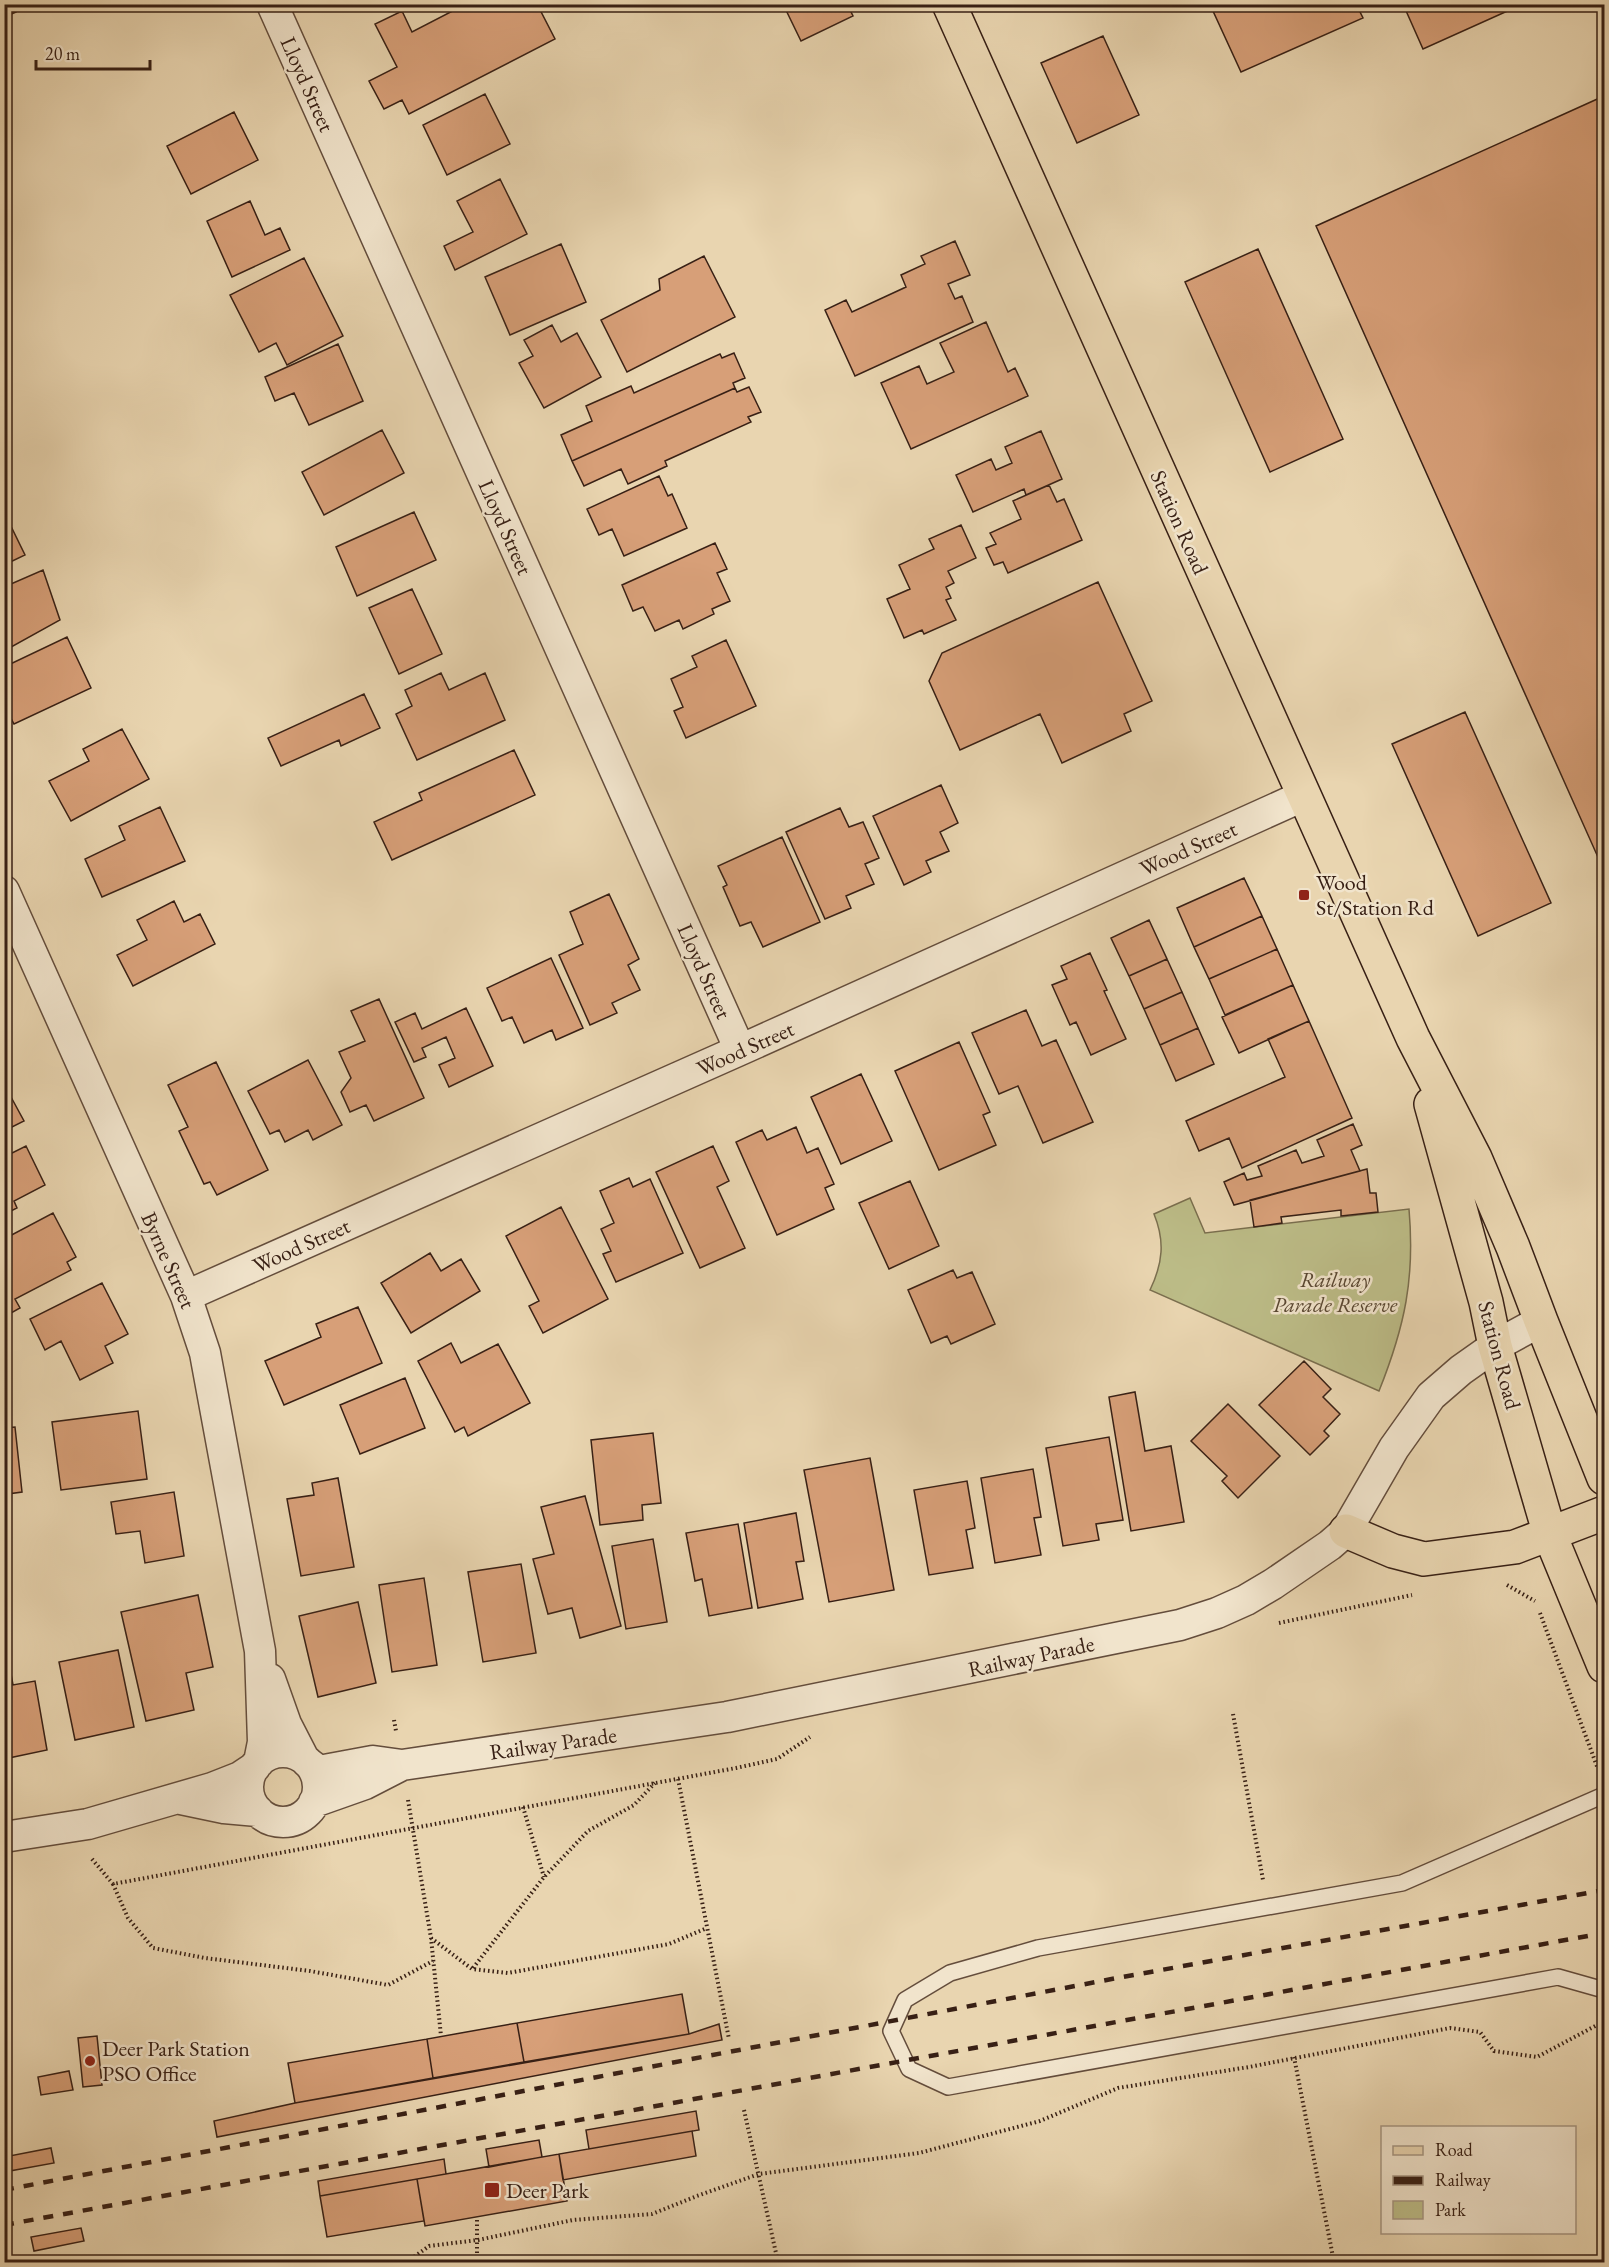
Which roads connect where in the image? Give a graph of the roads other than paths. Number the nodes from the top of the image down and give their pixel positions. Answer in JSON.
{"nodes":[{"id":1,"x":272,"y":4,"type":"edge"},
{"id":2,"x":949,"y":4,"type":"edge"},
{"id":3,"x":1303,"y":796,"type":"junction"},
{"id":4,"x":4,"y":891,"type":"edge"},
{"id":5,"x":1413,"y":1038,"type":"junction"},
{"id":6,"x":740,"y":1050,"type":"junction"},
{"id":7,"x":186,"y":1296,"type":"junction"},
{"id":8,"x":1541,"y":1321,"type":"junction"},
{"id":9,"x":1495,"y":1346,"type":"junction"},
{"id":10,"x":1605,"y":1478,"type":"edge"},
{"id":11,"x":1605,"y":1513,"type":"edge"},
{"id":12,"x":1346,"y":1531,"type":"junction"},
{"id":13,"x":1550,"y":1535,"type":"junction"},
{"id":14,"x":260,"y":1651,"type":"junction"},
{"id":15,"x":1605,"y":1666,"type":"edge"},
{"id":16,"x":306,"y":1761,"type":"junction"},
{"id":17,"x":257,"y":1765,"type":"junction"},
{"id":18,"x":402,"y":1765,"type":"junction"},
{"id":19,"x":1605,"y":1795,"type":"edge"},
{"id":20,"x":178,"y":1798,"type":"junction"},
{"id":21,"x":314,"y":1802,"type":"junction"},
{"id":22,"x":258,"y":1811,"type":"junction"},
{"id":23,"x":4,"y":1837,"type":"edge"},
{"id":24,"x":1605,"y":1990,"type":"edge"}],
"edges":[{"from":1,"to":6,"type":"street","name":"Lloyd Street"},
{"from":2,"to":3,"type":"main road","name":"Station Road"},
{"from":3,"to":5,"type":"main road","name":"Station Road"},
{"from":3,"to":6,"type":"street","name":"Wood Street"},
{"from":4,"to":7,"type":"street","name":"Byrne Street"},
{"from":5,"to":8,"type":"main road","name":"Station Road"},
{"from":5,"to":9,"type":"main road","name":"Station Road"},
{"from":6,"to":7,"type":"street","name":"Wood Street"},
{"from":7,"to":14,"type":"street","name":"Byrne Street"},
{"from":8,"to":9,"type":"street","name":"Railway Parade"},
{"from":8,"to":10,"type":"main road","name":"Station Road"},
{"from":9,"to":12,"type":"street","name":"Railway Parade"},
{"from":9,"to":13,"type":"main road","name":"Station Road"},
{"from":11,"to":13,"type":"main road"},
{"from":12,"to":13,"type":"main road"},
{"from":12,"to":18,"type":"street","name":"Railway Parade"},
{"from":13,"to":15,"type":"main road","name":"Station Road"},
{"from":14,"to":16,"type":"street","name":"Byrne Street"},
{"from":14,"to":17,"type":"street","name":"Byrne Street"},
{"from":16,"to":17,"type":"street"},
{"from":16,"to":18,"type":"street","name":"Railway Parade"},
{"from":16,"to":21,"type":"street"},
{"from":17,"to":20,"type":"street"},
{"from":17,"to":22,"type":"street"},
{"from":18,"to":21,"type":"street","name":"Railway Parade"},
{"from":19,"to":24,"type":"lane"},
{"from":20,"to":22,"type":"street"},
{"from":20,"to":23,"type":"street"},
{"from":21,"to":22,"type":"street"}]}
